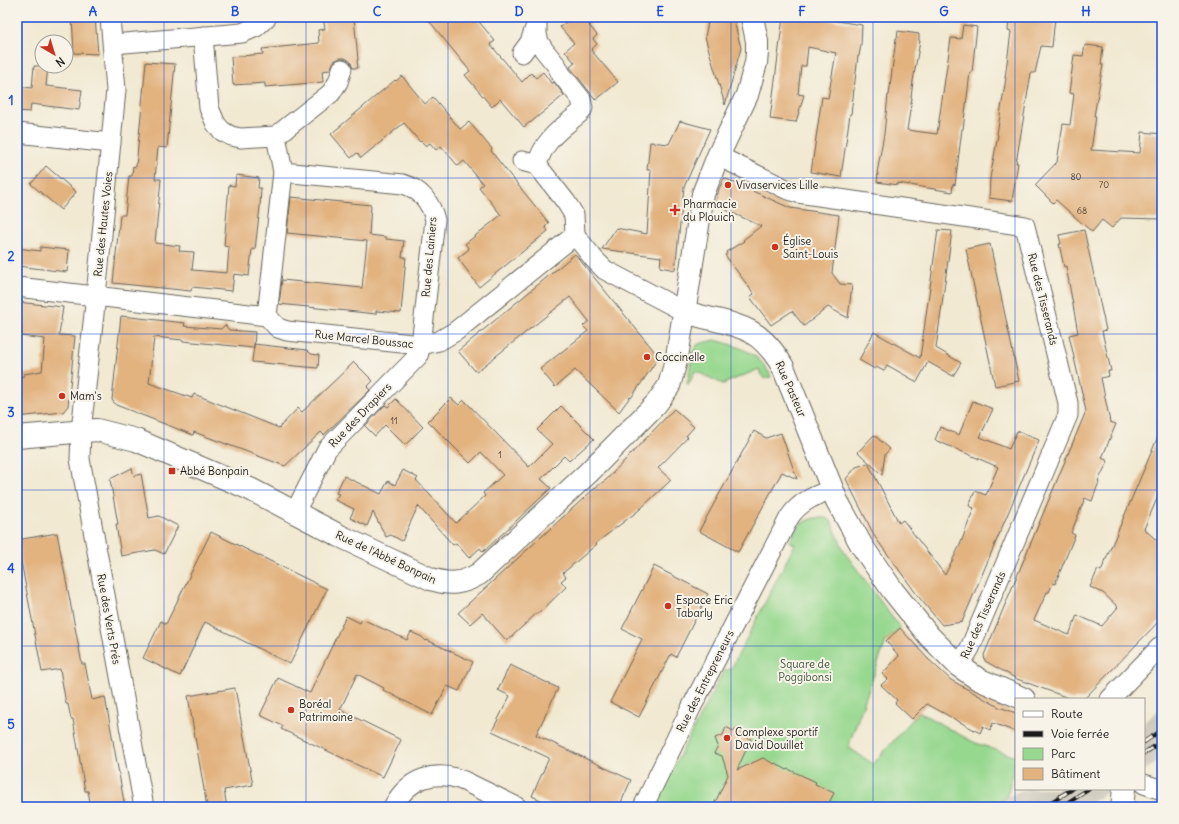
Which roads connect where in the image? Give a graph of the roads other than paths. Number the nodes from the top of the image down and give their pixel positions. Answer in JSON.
{"nodes":[{"id":1,"x":110,"y":17,"type":"edge"},
{"id":2,"x":267,"y":17,"type":"edge"},
{"id":3,"x":752,"y":17,"type":"edge"},
{"id":4,"x":537,"y":21,"type":"edge"},
{"id":5,"x":203,"y":36,"type":"junction"},
{"id":6,"x":113,"y":44,"type":"junction"},
{"id":7,"x":522,"y":53,"type":"dead end"},
{"id":8,"x":342,"y":69,"type":"dead end"},
{"id":9,"x":17,"y":133,"type":"edge"},
{"id":10,"x":276,"y":136,"type":"junction"},
{"id":11,"x":111,"y":143,"type":"junction"},
{"id":12,"x":718,"y":156,"type":"junction"},
{"id":13,"x":283,"y":172,"type":"junction"},
{"id":14,"x":575,"y":235,"type":"junction"},
{"id":15,"x":17,"y":287,"type":"edge"},
{"id":16,"x":96,"y":296,"type":"junction"},
{"id":17,"x":685,"y":312,"type":"junction"},
{"id":18,"x":267,"y":316,"type":"junction"},
{"id":19,"x":421,"y":345,"type":"junction"},
{"id":20,"x":81,"y":431,"type":"junction"},
{"id":21,"x":17,"y":437,"type":"edge"},
{"id":22,"x":832,"y":489,"type":"junction"},
{"id":23,"x":295,"y":512,"type":"junction"},
{"id":24,"x":1162,"y":645,"type":"edge"},
{"id":25,"x":959,"y":666,"type":"junction"},
{"id":26,"x":1022,"y":698,"type":"edge"},
{"id":27,"x":1111,"y":698,"type":"edge"},
{"id":28,"x":1145,"y":784,"type":"edge"},
{"id":29,"x":1124,"y":790,"type":"edge"},
{"id":30,"x":1162,"y":790,"type":"edge"},
{"id":31,"x":144,"y":807,"type":"edge"},
{"id":32,"x":393,"y":807,"type":"edge"},
{"id":33,"x":517,"y":807,"type":"edge"},
{"id":34,"x":642,"y":807,"type":"edge"},
{"id":35,"x":1122,"y":807,"type":"edge"}],
"edges":[{"from":1,"to":6,"type":"street","name":"Rue des Hautes Voies"},
{"from":2,"to":5,"type":"street"},
{"from":3,"to":12,"type":"street"},
{"from":4,"to":7,"type":"street"},
{"from":4,"to":14,"type":"street"},
{"from":5,"to":6,"type":"street"},
{"from":5,"to":10,"type":"street"},
{"from":6,"to":11,"type":"street","name":"Rue des Hautes Voies"},
{"from":8,"to":10,"type":"street"},
{"from":9,"to":11,"type":"street"},
{"from":10,"to":13,"type":"street"},
{"from":11,"to":16,"type":"street","name":"Rue des Hautes Voies"},
{"from":12,"to":17,"type":"street"},
{"from":12,"to":25,"type":"street","name":"Rue des Tisserands"},
{"from":13,"to":18,"type":"street"},
{"from":13,"to":19,"type":"street","name":"Rue des Lainiers"},
{"from":14,"to":17,"type":"street"},
{"from":14,"to":19,"type":"street","name":"Rue Marcel Boussac"},
{"from":15,"to":16,"type":"street"},
{"from":16,"to":18,"type":"street"},
{"from":16,"to":20,"type":"street","name":"Rue des Hautes Voies"},
{"from":17,"to":22,"type":"street","name":"Rue Pasteur"},
{"from":17,"to":23,"type":"street","name":"Rue de l'Abbé Bonpain"},
{"from":18,"to":19,"type":"street","name":"Rue Marcel Boussac"},
{"from":19,"to":23,"type":"street","name":"Rue des Drapiers"},
{"from":20,"to":21,"type":"street","name":"Rue de l'Abbé Bonpain"},
{"from":20,"to":23,"type":"street","name":"Rue de l'Abbé Bonpain"},
{"from":20,"to":31,"type":"street","name":"Rue des Verts Prés"},
{"from":22,"to":25,"type":"street","name":"Rue Pasteur"},
{"from":22,"to":34,"type":"street","name":"Rue des Entrepreneurs"},
{"from":24,"to":27,"type":"street"},
{"from":25,"to":26,"type":"street","name":"Rue Pasteur"},
{"from":28,"to":30,"type":"street"},
{"from":29,"to":35,"type":"street"},
{"from":32,"to":33,"type":"street"}]}
